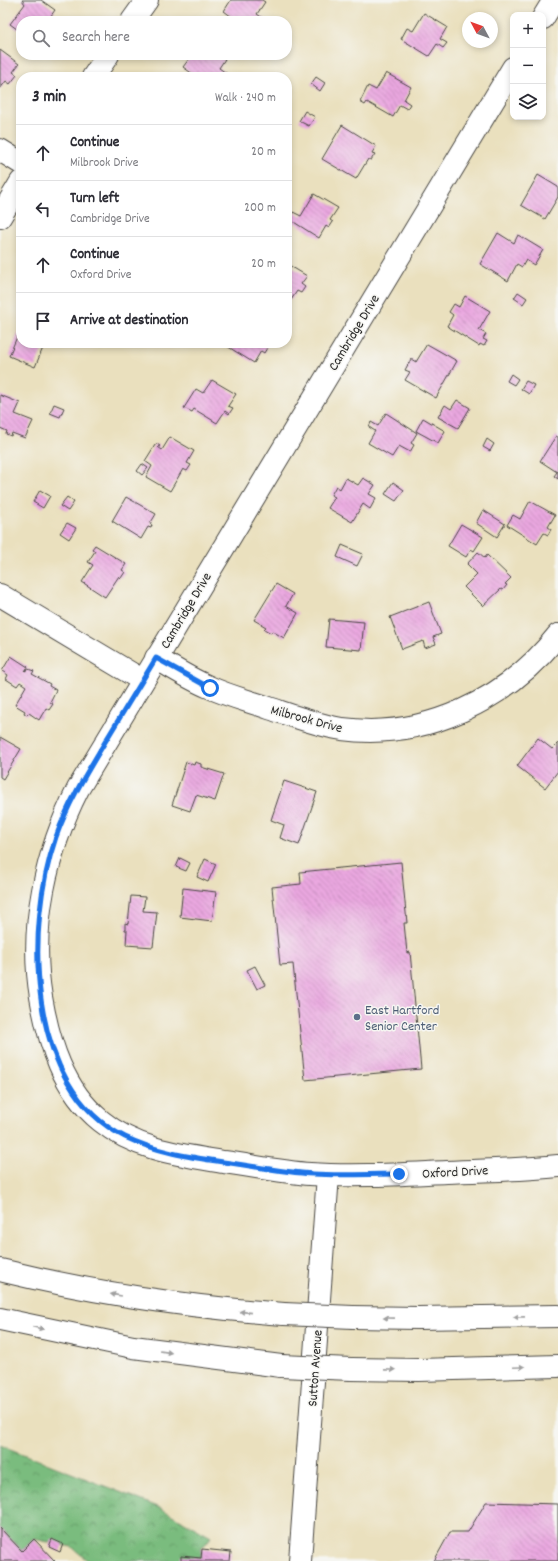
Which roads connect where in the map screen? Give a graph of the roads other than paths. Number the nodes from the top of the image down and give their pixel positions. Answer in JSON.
{"nodes":[{"id":1,"x":147,"y":0,"type":"edge"},
{"id":2,"x":554,"y":0,"type":"edge"},
{"id":3,"x":546,"y":13,"type":"edge"},
{"id":4,"x":136,"y":16,"type":"edge"},
{"id":5,"x":105,"y":60,"type":"edge"},
{"id":6,"x":96,"y":72,"type":"edge"},
{"id":7,"x":510,"y":73,"type":"edge"},
{"id":8,"x":0,"y":150,"type":"edge"},
{"id":9,"x":16,"y":160,"type":"edge"},
{"id":10,"x":16,"y":190,"type":"edge"},
{"id":11,"x":0,"y":217,"type":"edge"},
{"id":12,"x":0,"y":595,"type":"edge"},
{"id":13,"x":558,"y":635,"type":"edge"},
{"id":14,"x":156,"y":658,"type":"junction"},
{"id":15,"x":142,"y":680,"type":"junction"},
{"id":16,"x":558,"y":1166,"type":"edge"},
{"id":17,"x":328,"y":1175,"type":"junction"},
{"id":18,"x":0,"y":1270,"type":"edge"},
{"id":19,"x":558,"y":1316,"type":"edge"},
{"id":20,"x":0,"y":1319,"type":"edge"},
{"id":21,"x":558,"y":1366,"type":"edge"},
{"id":22,"x":300,"y":1561,"type":"edge"}],
"edges":[{"from":1,"to":4,"type":"main road"},
{"from":2,"to":3,"type":"main road"},
{"from":5,"to":6,"type":"main road"},
{"from":7,"to":14,"type":"main road","name":"Cambridge Drive"},
{"from":8,"to":9,"type":"main road"},
{"from":10,"to":11,"type":"main road"},
{"from":12,"to":15,"type":"main road"},
{"from":13,"to":14,"type":"main road","name":"Milbrook Drive"},
{"from":14,"to":15,"type":"main road","name":"Cambridge Drive"},
{"from":15,"to":17,"type":"main road","name":"Cambridge Drive"},
{"from":16,"to":17,"type":"main road","name":"Oxford Drive"},
{"from":17,"to":22,"type":"main road","name":"Sutton Avenue"},
{"from":19,"to":18,"type":"main road","one_way":true,"bridge":true},
{"from":20,"to":21,"type":"main road","one_way":true,"bridge":true}]}
